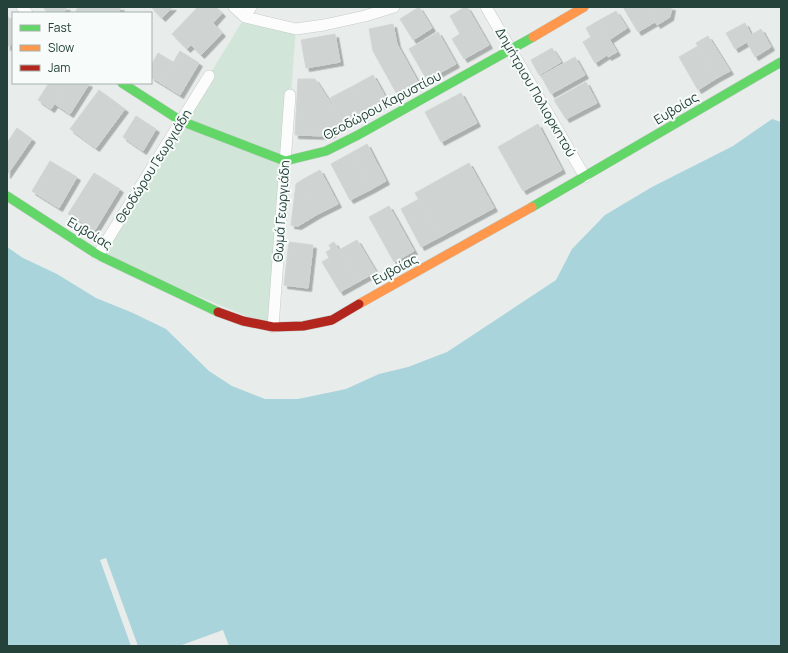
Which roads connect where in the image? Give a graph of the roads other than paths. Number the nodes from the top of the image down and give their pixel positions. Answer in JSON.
{"nodes":[{"id":1,"x":234,"y":7,"type":"edge"},
{"id":2,"x":251,"y":7,"type":"edge"},
{"id":3,"x":394,"y":7,"type":"edge"},
{"id":4,"x":486,"y":7,"type":"edge"},
{"id":5,"x":584,"y":7,"type":"edge"},
{"id":6,"x":245,"y":17,"type":"junction"},
{"id":7,"x":511,"y":50,"type":"junction"},
{"id":8,"x":781,"y":62,"type":"edge"},
{"id":9,"x":209,"y":76,"type":"dead end"},
{"id":10,"x":124,"y":84,"type":"edge"},
{"id":11,"x":290,"y":95,"type":"dead end"},
{"id":12,"x":181,"y":121,"type":"junction"},
{"id":13,"x":285,"y":161,"type":"junction"},
{"id":14,"x":585,"y":177,"type":"junction"},
{"id":15,"x":7,"y":196,"type":"edge"},
{"id":16,"x":98,"y":255,"type":"junction"},
{"id":17,"x":273,"y":327,"type":"junction"}],
"edges":[{"from":1,"to":6,"type":"street"},
{"from":2,"to":6,"type":"street"},
{"from":3,"to":6,"type":"street"},
{"from":4,"to":7,"type":"street","name":"Δημήτριου Πολιορκητού"},
{"from":5,"to":7,"type":"street","name":"Θεοδώρου Καρυστίου"},
{"from":7,"to":13,"type":"street","name":"Θεοδώρου Καρυστίου"},
{"from":7,"to":14,"type":"street","name":"Δημήτριου Πολιορκητού"},
{"from":8,"to":14,"type":"street","name":"Ευβοίας"},
{"from":9,"to":12,"type":"street","name":"Θεοδώρου Γεωργιάδη"},
{"from":10,"to":12,"type":"street"},
{"from":11,"to":13,"type":"street","name":"Θωμά Γεωργιάδη"},
{"from":12,"to":13,"type":"street"},
{"from":12,"to":16,"type":"street","name":"Θεοδώρου Γεωργιάδη"},
{"from":13,"to":17,"type":"street","name":"Θωμά Γεωργιάδη"},
{"from":14,"to":17,"type":"street","name":"Ευβοίας"},
{"from":15,"to":16,"type":"street","name":"Ευβοίας"},
{"from":16,"to":17,"type":"street","name":"Ευβοίας"}]}
